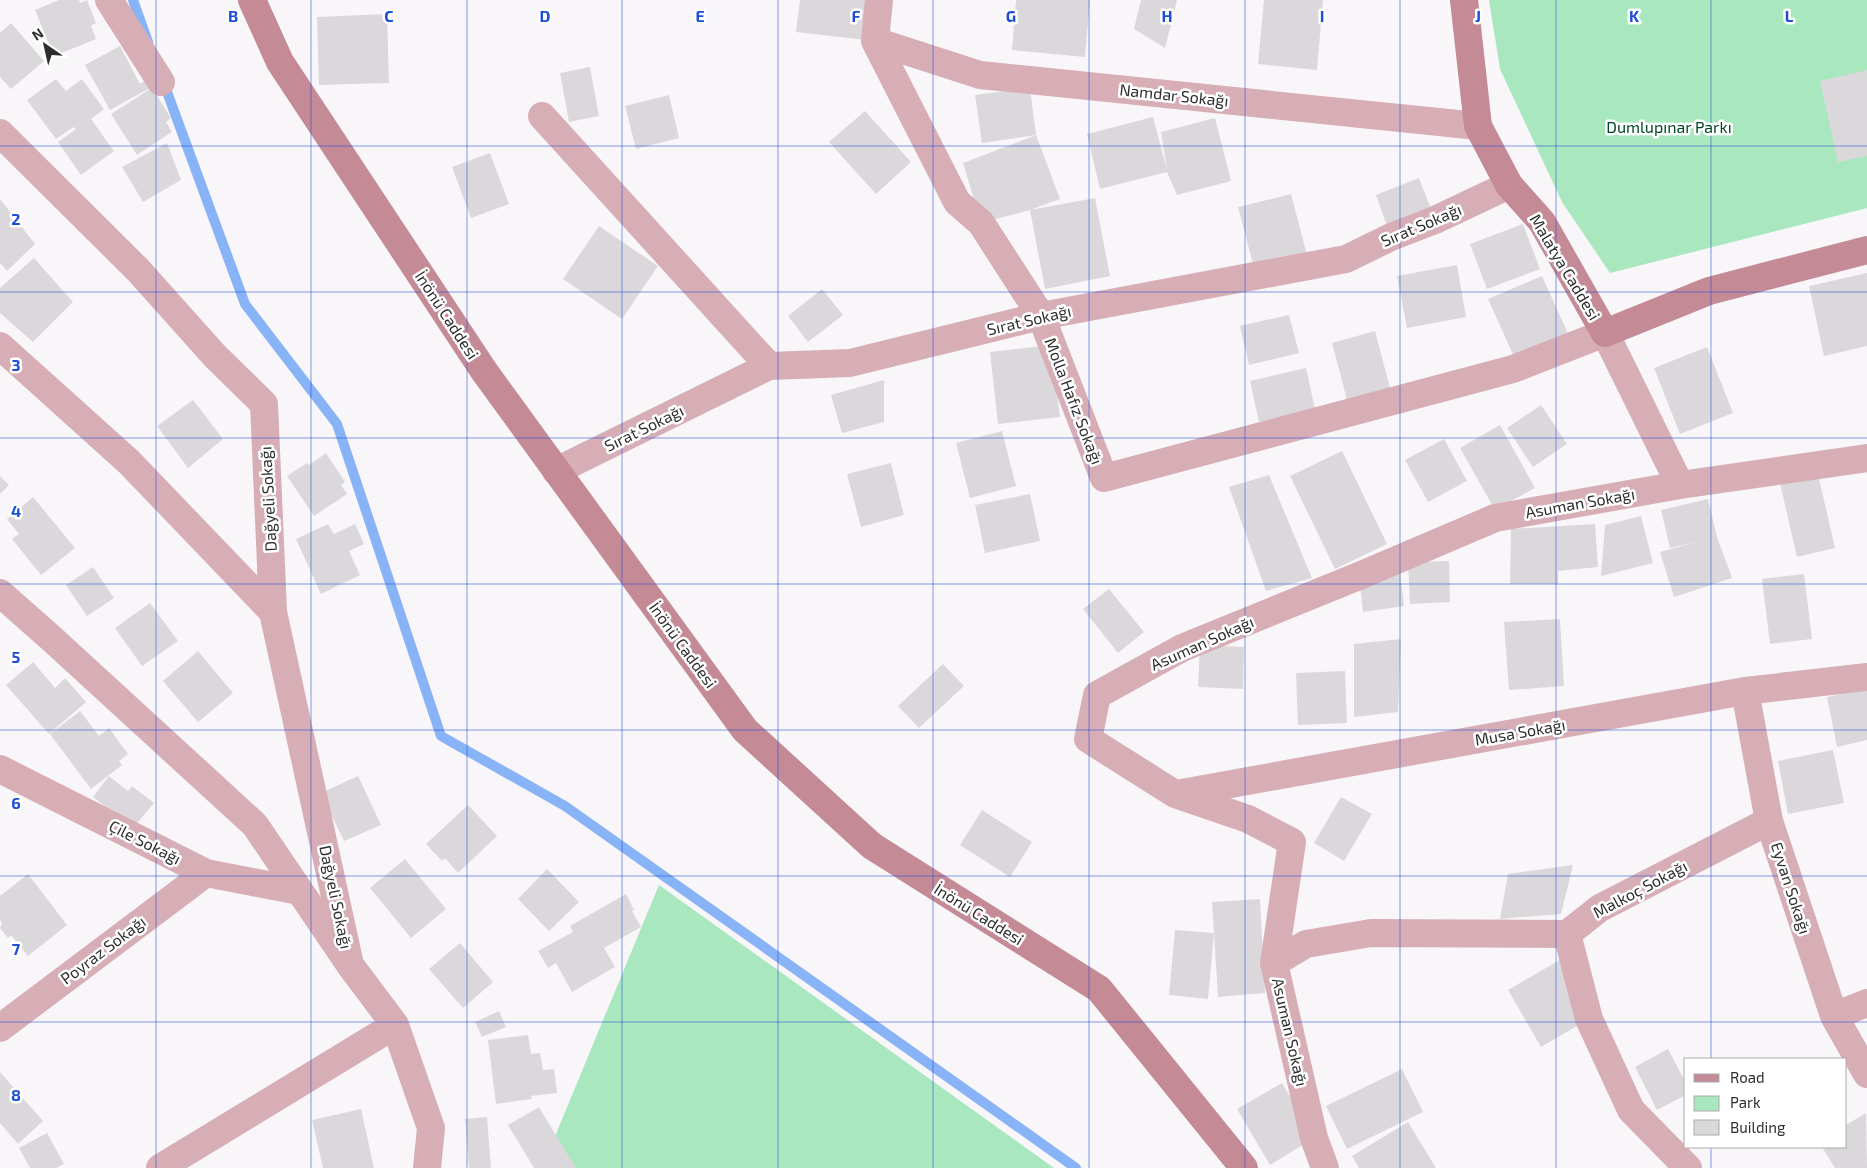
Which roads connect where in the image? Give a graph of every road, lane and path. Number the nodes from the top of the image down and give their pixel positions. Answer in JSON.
{"nodes":[{"id":1,"x":109,"y":0,"type":"edge"},
{"id":2,"x":252,"y":0,"type":"edge"},
{"id":3,"x":880,"y":0,"type":"edge"},
{"id":4,"x":1464,"y":0,"type":"edge"},
{"id":5,"x":874,"y":41,"type":"junction"},
{"id":6,"x":162,"y":82,"type":"dead end"},
{"id":7,"x":542,"y":116,"type":"dead end"},
{"id":8,"x":1478,"y":126,"type":"junction"},
{"id":9,"x":0,"y":133,"type":"edge"},
{"id":10,"x":1509,"y":185,"type":"junction"},
{"id":11,"x":1867,"y":250,"type":"edge"},
{"id":12,"x":1041,"y":316,"type":"junction"},
{"id":13,"x":1605,"y":333,"type":"junction"},
{"id":14,"x":0,"y":346,"type":"edge"},
{"id":15,"x":769,"y":366,"type":"junction"},
{"id":16,"x":1867,"y":458,"type":"edge"},
{"id":17,"x":556,"y":471,"type":"junction"},
{"id":18,"x":1680,"y":485,"type":"junction"},
{"id":19,"x":0,"y":593,"type":"edge"},
{"id":20,"x":273,"y":612,"type":"junction"},
{"id":21,"x":1867,"y":677,"type":"edge"},
{"id":22,"x":1745,"y":691,"type":"junction"},
{"id":23,"x":0,"y":769,"type":"edge"},
{"id":24,"x":1175,"y":794,"type":"junction"},
{"id":25,"x":1769,"y":821,"type":"junction"},
{"id":26,"x":206,"y":873,"type":"junction"},
{"id":27,"x":299,"y":891,"type":"junction"},
{"id":28,"x":1566,"y":934,"type":"junction"},
{"id":29,"x":1274,"y":963,"type":"junction"},
{"id":30,"x":350,"y":965,"type":"junction"},
{"id":31,"x":1867,"y":1003,"type":"edge"},
{"id":32,"x":1834,"y":1016,"type":"junction"},
{"id":33,"x":395,"y":1025,"type":"junction"},
{"id":34,"x":0,"y":1028,"type":"edge"},
{"id":35,"x":1867,"y":1074,"type":"edge"},
{"id":36,"x":160,"y":1168,"type":"edge"},
{"id":37,"x":426,"y":1168,"type":"edge"},
{"id":38,"x":1244,"y":1168,"type":"edge"},
{"id":39,"x":1325,"y":1168,"type":"edge"},
{"id":40,"x":1688,"y":1168,"type":"edge"}],
"edges":[{"from":1,"to":6,"type":"street"},
{"from":2,"to":17,"type":"street","name":"İnönü Caddesi"},
{"from":3,"to":5,"type":"street"},
{"from":4,"to":8,"type":"street","name":"Malatya Caddesi"},
{"from":5,"to":8,"type":"street","name":"Namdar Sokağı"},
{"from":5,"to":12,"type":"street","name":"Molla Hafız Sokağı"},
{"from":7,"to":15,"type":"street"},
{"from":8,"to":10,"type":"street","name":"Malatya Caddesi"},
{"from":9,"to":20,"type":"street","name":"Dağyeli Sokağı"},
{"from":10,"to":12,"type":"street","name":"Sırat Sokağı"},
{"from":10,"to":13,"type":"street","name":"Malatya Caddesi"},
{"from":11,"to":13,"type":"street","name":"Malatya Caddesi"},
{"from":12,"to":13,"type":"street","name":"Molla Hafız Sokağı"},
{"from":12,"to":15,"type":"street","name":"Sırat Sokağı"},
{"from":13,"to":18,"type":"street"},
{"from":14,"to":20,"type":"street"},
{"from":15,"to":17,"type":"street","name":"Sırat Sokağı"},
{"from":16,"to":18,"type":"street","name":"Asuman Sokağı"},
{"from":17,"to":38,"type":"street","name":"İnönü Caddesi"},
{"from":18,"to":24,"type":"street","name":"Asuman Sokağı"},
{"from":19,"to":27,"type":"street"},
{"from":20,"to":30,"type":"street","name":"Dağyeli Sokağı"},
{"from":21,"to":22,"type":"street","name":"Musa Sokağı"},
{"from":22,"to":24,"type":"street","name":"Musa Sokağı"},
{"from":22,"to":25,"type":"street","name":"Eyvan Sokağı"},
{"from":23,"to":26,"type":"street","name":"Çile Sokağı"},
{"from":24,"to":29,"type":"street","name":"Asuman Sokağı"},
{"from":25,"to":28,"type":"street","name":"Malkoç Sokağı"},
{"from":25,"to":32,"type":"street","name":"Eyvan Sokağı"},
{"from":26,"to":27,"type":"street","name":"Çile Sokağı"},
{"from":26,"to":34,"type":"street","name":"Poyraz Sokağı"},
{"from":27,"to":30,"type":"street"},
{"from":28,"to":29,"type":"street"},
{"from":28,"to":40,"type":"street"},
{"from":29,"to":39,"type":"street","name":"Asuman Sokağı"},
{"from":30,"to":33,"type":"street"},
{"from":31,"to":32,"type":"street"},
{"from":32,"to":35,"type":"street","name":"Eyvan Sokağı"},
{"from":33,"to":36,"type":"street"},
{"from":33,"to":37,"type":"street"}]}
